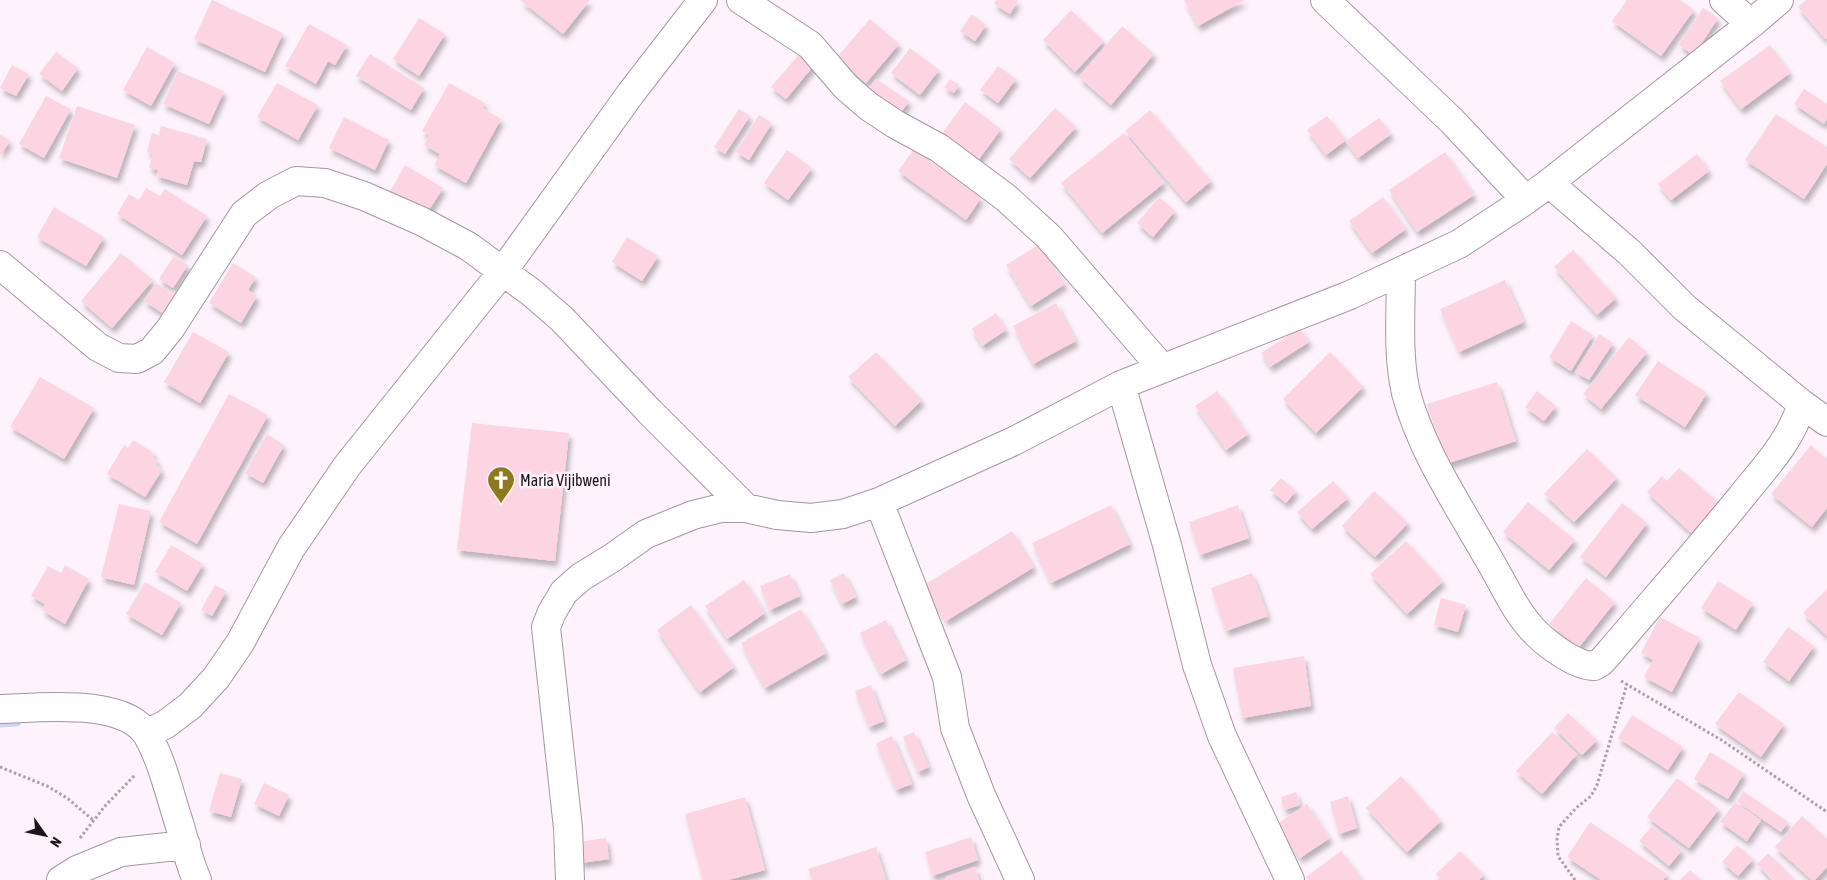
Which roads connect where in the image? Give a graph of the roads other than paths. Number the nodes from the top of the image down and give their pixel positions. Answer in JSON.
{"nodes":[{"id":1,"x":703,"y":0,"type":"edge"},
{"id":2,"x":741,"y":0,"type":"edge"},
{"id":3,"x":1326,"y":0,"type":"edge"},
{"id":4,"x":1724,"y":0,"type":"edge"},
{"id":5,"x":1779,"y":0,"type":"edge"},
{"id":6,"x":1752,"y":24,"type":"junction"},
{"id":7,"x":1549,"y":183,"type":"junction"},
{"id":8,"x":1526,"y":200,"type":"junction"},
{"id":9,"x":0,"y":265,"type":"edge"},
{"id":10,"x":503,"y":271,"type":"junction"},
{"id":11,"x":1402,"y":271,"type":"junction"},
{"id":12,"x":1162,"y":368,"type":"junction"},
{"id":13,"x":1121,"y":385,"type":"junction"},
{"id":14,"x":1802,"y":404,"type":"junction"},
{"id":15,"x":1827,"y":422,"type":"edge"},
{"id":16,"x":879,"y":502,"type":"junction"},
{"id":17,"x":746,"y":508,"type":"junction"},
{"id":18,"x":0,"y":709,"type":"edge"},
{"id":19,"x":152,"y":746,"type":"junction"},
{"id":20,"x":186,"y":845,"type":"junction"},
{"id":21,"x":61,"y":880,"type":"edge"},
{"id":22,"x":197,"y":880,"type":"edge"},
{"id":23,"x":570,"y":880,"type":"edge"},
{"id":24,"x":1020,"y":880,"type":"edge"},
{"id":25,"x":1290,"y":880,"type":"edge"}],
"edges":[{"from":1,"to":10,"type":"street"},
{"from":2,"to":12,"type":"street"},
{"from":3,"to":8,"type":"street"},
{"from":4,"to":6,"type":"street"},
{"from":5,"to":6,"type":"street"},
{"from":6,"to":7,"type":"street"},
{"from":7,"to":8,"type":"street"},
{"from":7,"to":14,"type":"street"},
{"from":8,"to":11,"type":"street"},
{"from":9,"to":10,"type":"street"},
{"from":10,"to":17,"type":"street"},
{"from":10,"to":19,"type":"street"},
{"from":11,"to":12,"type":"street"},
{"from":11,"to":14,"type":"street"},
{"from":12,"to":13,"type":"street"},
{"from":13,"to":16,"type":"street"},
{"from":13,"to":25,"type":"street"},
{"from":14,"to":15,"type":"street"},
{"from":16,"to":17,"type":"street"},
{"from":16,"to":24,"type":"street"},
{"from":17,"to":23,"type":"street"},
{"from":18,"to":19,"type":"street"},
{"from":19,"to":20,"type":"street"},
{"from":20,"to":21,"type":"street"},
{"from":20,"to":22,"type":"street"}]}
